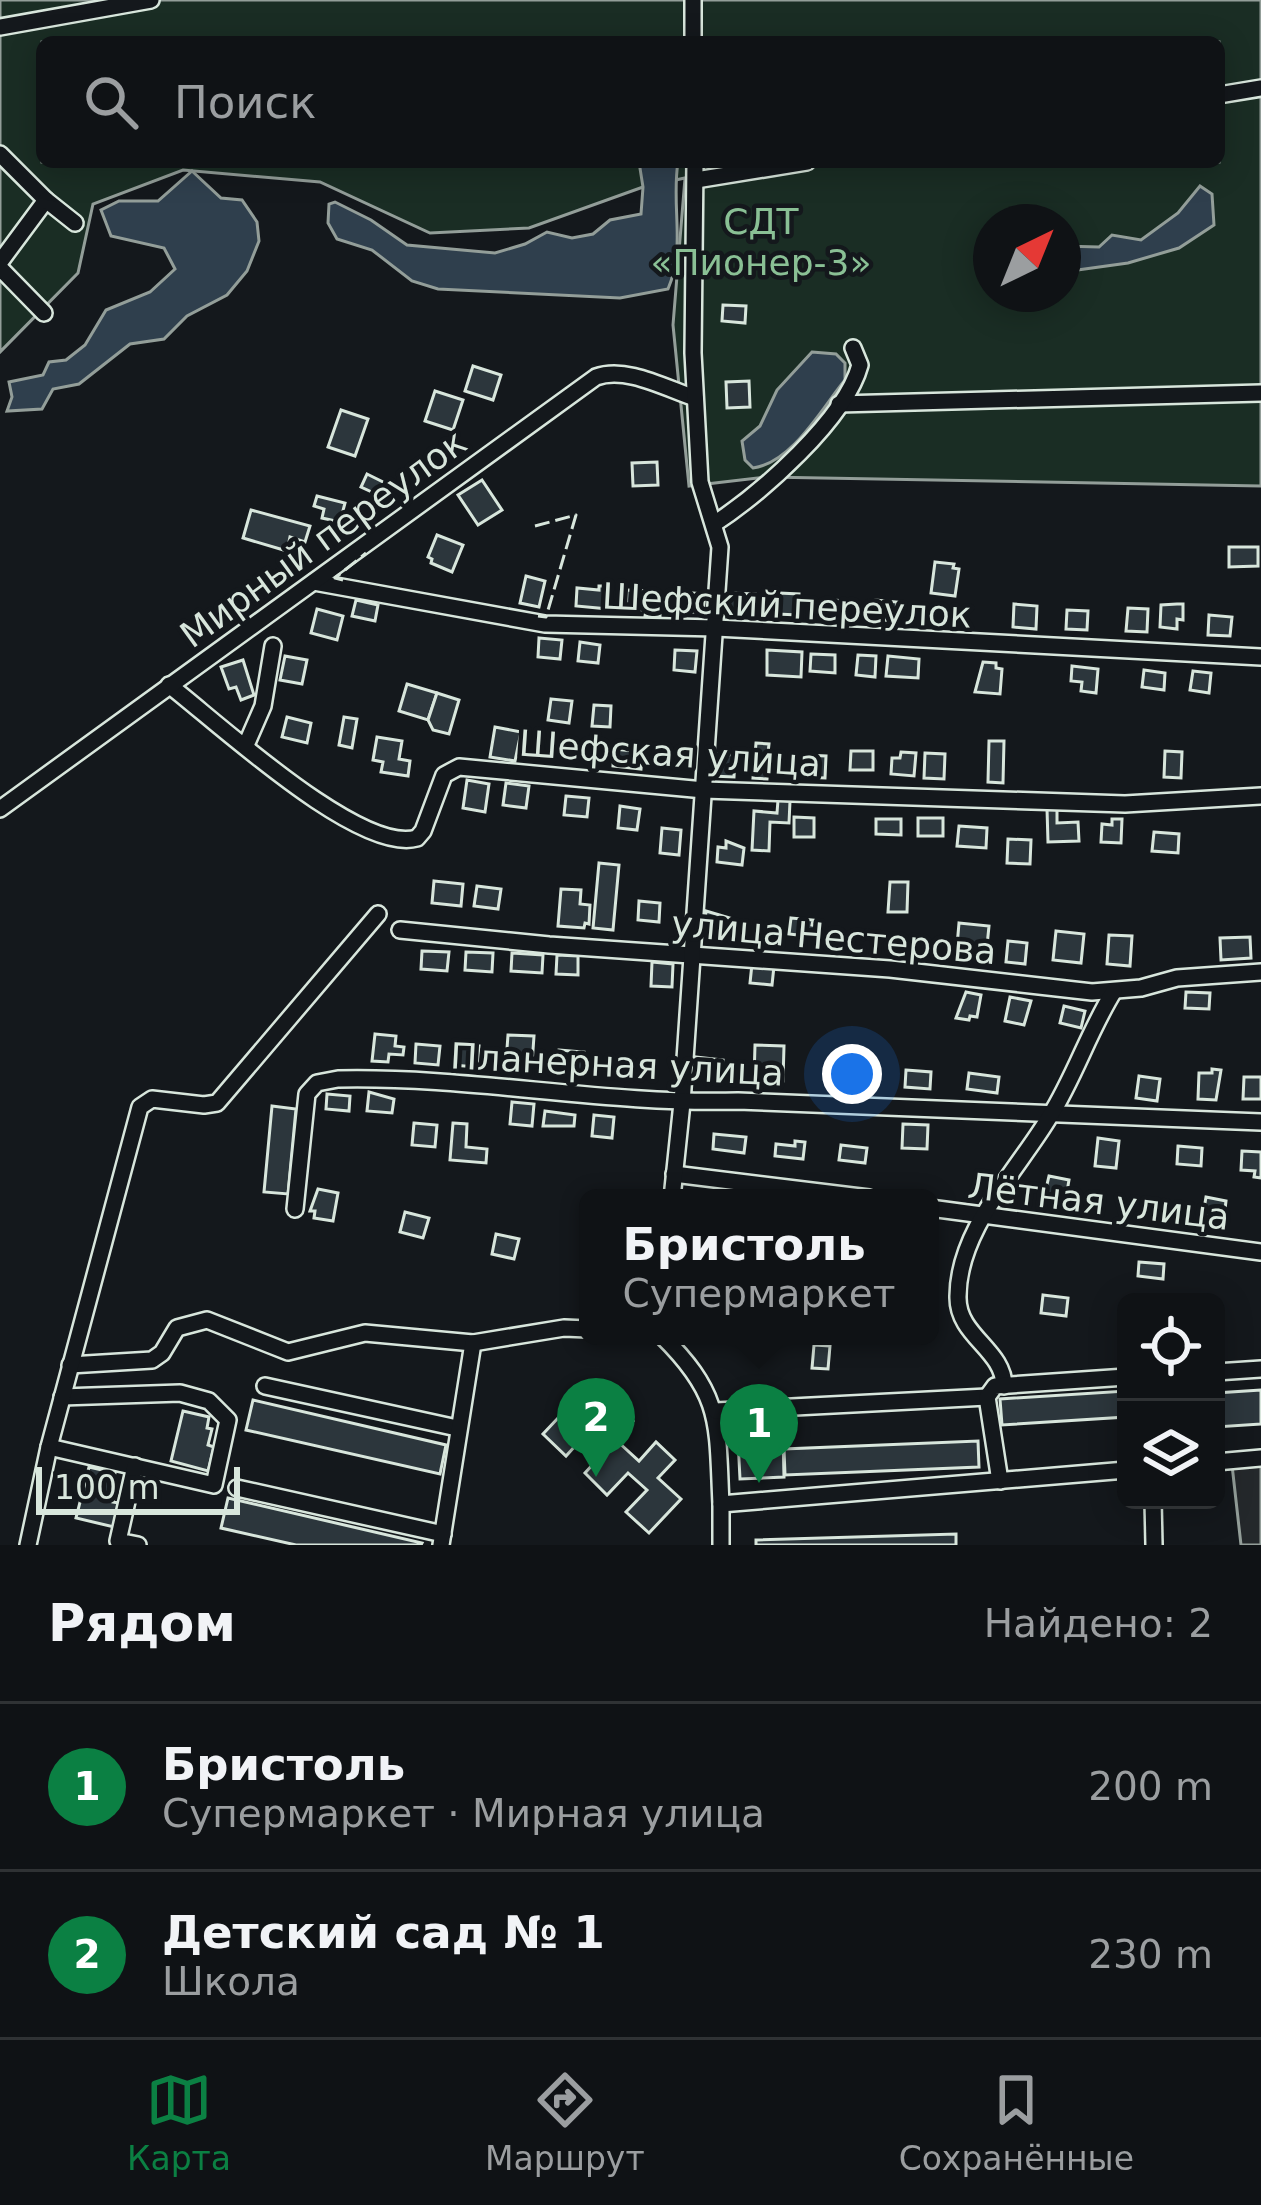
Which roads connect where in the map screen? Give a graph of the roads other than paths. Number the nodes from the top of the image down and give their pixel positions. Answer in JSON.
{"nodes":[{"id":1,"x":151,"y":0,"type":"edge"},
{"id":2,"x":693,"y":0,"type":"edge"},
{"id":3,"x":0,"y":27,"type":"edge"},
{"id":4,"x":693,"y":36,"type":"edge"},
{"id":5,"x":1261,"y":88,"type":"edge"},
{"id":6,"x":1225,"y":94,"type":"edge"},
{"id":7,"x":0,"y":154,"type":"edge"},
{"id":8,"x":695,"y":168,"type":"edge"},
{"id":9,"x":770,"y":168,"type":"edge"},
{"id":10,"x":696,"y":180,"type":"junction"},
{"id":11,"x":46,"y":200,"type":"junction"},
{"id":12,"x":75,"y":223,"type":"dead end"},
{"id":13,"x":0,"y":265,"type":"edge"},
{"id":14,"x":44,"y":313,"type":"dead end"},
{"id":15,"x":854,"y":348,"type":"dead end"},
{"id":16,"x":1261,"y":393,"type":"edge"},
{"id":17,"x":695,"y":398,"type":"junction"},
{"id":18,"x":839,"y":404,"type":"junction"},
{"id":19,"x":714,"y":524,"type":"junction"},
{"id":20,"x":314,"y":582,"type":"junction"},
{"id":21,"x":716,"y":628,"type":"junction"},
{"id":22,"x":273,"y":646,"type":"dead end"},
{"id":23,"x":1261,"y":657,"type":"edge"},
{"id":24,"x":169,"y":685,"type":"junction"},
{"id":25,"x":246,"y":745,"type":"junction"},
{"id":26,"x":704,"y":790,"type":"junction"},
{"id":27,"x":1261,"y":796,"type":"edge"},
{"id":28,"x":0,"y":808,"type":"edge"},
{"id":29,"x":378,"y":914,"type":"dead end"},
{"id":30,"x":400,"y":930,"type":"dead end"},
{"id":31,"x":691,"y":952,"type":"junction"},
{"id":32,"x":1261,"y":972,"type":"edge"},
{"id":33,"x":1114,"y":991,"type":"junction"},
{"id":34,"x":682,"y":1103,"type":"junction"},
{"id":35,"x":1051,"y":1116,"type":"junction"},
{"id":36,"x":1261,"y":1122,"type":"edge"},
{"id":37,"x":674,"y":1174,"type":"junction"},
{"id":38,"x":673,"y":1189,"type":"edge"},
{"id":39,"x":796,"y":1189,"type":"edge"},
{"id":40,"x":295,"y":1209,"type":"dead end"},
{"id":41,"x":939,"y":1210,"type":"edge"},
{"id":42,"x":984,"y":1217,"type":"junction"},
{"id":43,"x":1261,"y":1252,"type":"edge"},
{"id":44,"x":579,"y":1329,"type":"edge"},
{"id":45,"x":473,"y":1343,"type":"junction"},
{"id":46,"x":670,"y":1345,"type":"edge"},
{"id":47,"x":70,"y":1365,"type":"junction"},
{"id":48,"x":1261,"y":1369,"type":"edge"},
{"id":49,"x":1225,"y":1371,"type":"edge"},
{"id":50,"x":1117,"y":1379,"type":"edge"},
{"id":51,"x":265,"y":1385,"type":"dead end"},
{"id":52,"x":1004,"y":1385,"type":"junction"},
{"id":53,"x":62,"y":1397,"type":"junction"},
{"id":54,"x":987,"y":1397,"type":"junction"},
{"id":55,"x":716,"y":1411,"type":"junction"},
{"id":56,"x":457,"y":1428,"type":"junction"},
{"id":57,"x":49,"y":1447,"type":"junction"},
{"id":58,"x":1261,"y":1459,"type":"edge"},
{"id":59,"x":1225,"y":1461,"type":"edge"},
{"id":60,"x":135,"y":1466,"type":"junction"},
{"id":61,"x":1117,"y":1471,"type":"edge"},
{"id":62,"x":1000,"y":1480,"type":"junction"},
{"id":63,"x":237,"y":1488,"type":"dead end"},
{"id":64,"x":721,"y":1504,"type":"junction"},
{"id":65,"x":1153,"y":1509,"type":"edge"},
{"id":66,"x":442,"y":1539,"type":"edge"},
{"id":67,"x":28,"y":1545,"type":"edge"},
{"id":68,"x":137,"y":1545,"type":"edge"},
{"id":69,"x":721,"y":1545,"type":"edge"},
{"id":70,"x":1154,"y":1545,"type":"edge"}],
"edges":[{"from":1,"to":3,"type":"street"},
{"from":2,"to":4,"type":"street"},
{"from":5,"to":6,"type":"street"},
{"from":7,"to":11,"type":"street"},
{"from":8,"to":10,"type":"street"},
{"from":9,"to":10,"type":"street"},
{"from":10,"to":17,"type":"street"},
{"from":11,"to":12,"type":"street"},
{"from":11,"to":13,"type":"street"},
{"from":13,"to":14,"type":"street"},
{"from":15,"to":18,"type":"street"},
{"from":16,"to":18,"type":"street"},
{"from":17,"to":19,"type":"street"},
{"from":17,"to":20,"type":"street","name":"Мирный переулок"},
{"from":18,"to":19,"type":"street"},
{"from":19,"to":21,"type":"street"},
{"from":20,"to":21,"type":"street","name":"Шефский переулок"},
{"from":20,"to":24,"type":"street","name":"Мирный переулок"},
{"from":21,"to":23,"type":"street","name":"Шефский переулок"},
{"from":21,"to":26,"type":"street"},
{"from":22,"to":25,"type":"street"},
{"from":24,"to":25,"type":"street","name":"Шефская улица"},
{"from":24,"to":28,"type":"street","name":"Мирный переулок"},
{"from":25,"to":26,"type":"street","name":"Шефская улица"},
{"from":26,"to":27,"type":"street","name":"Шефская улица"},
{"from":26,"to":31,"type":"street"},
{"from":29,"to":47,"type":"street"},
{"from":30,"to":31,"type":"street","name":"улица Нестерова"},
{"from":31,"to":33,"type":"street","name":"улица Нестерова"},
{"from":31,"to":34,"type":"street"},
{"from":32,"to":33,"type":"street","name":"улица Нестерова"},
{"from":33,"to":35,"type":"street"},
{"from":34,"to":35,"type":"street","name":"Планерная улица"},
{"from":34,"to":37,"type":"street"},
{"from":34,"to":40,"type":"street","name":"Планерная улица"},
{"from":35,"to":36,"type":"street","name":"Планерная улица"},
{"from":35,"to":42,"type":"street"},
{"from":37,"to":38,"type":"street"},
{"from":37,"to":39,"type":"street"},
{"from":41,"to":42,"type":"street","name":"Лётная улица"},
{"from":42,"to":43,"type":"street","name":"Лётная улица"},
{"from":42,"to":52,"type":"street"},
{"from":44,"to":45,"type":"street"},
{"from":45,"to":47,"type":"street"},
{"from":45,"to":56,"type":"street"},
{"from":46,"to":55,"type":"street"},
{"from":47,"to":53,"type":"street"},
{"from":48,"to":49,"type":"street"},
{"from":50,"to":52,"type":"street"},
{"from":51,"to":56,"type":"street"},
{"from":52,"to":54,"type":"street"},
{"from":53,"to":57,"type":"street"},
{"from":53,"to":60,"type":"street"},
{"from":54,"to":55,"type":"street"},
{"from":54,"to":62,"type":"street"},
{"from":55,"to":64,"type":"street"},
{"from":56,"to":66,"type":"street"},
{"from":57,"to":60,"type":"street"},
{"from":57,"to":67,"type":"street"},
{"from":58,"to":59,"type":"street"},
{"from":60,"to":68,"type":"street"},
{"from":61,"to":62,"type":"street"},
{"from":62,"to":64,"type":"street"},
{"from":63,"to":66,"type":"street"},
{"from":64,"to":69,"type":"street"},
{"from":65,"to":70,"type":"street"}]}
